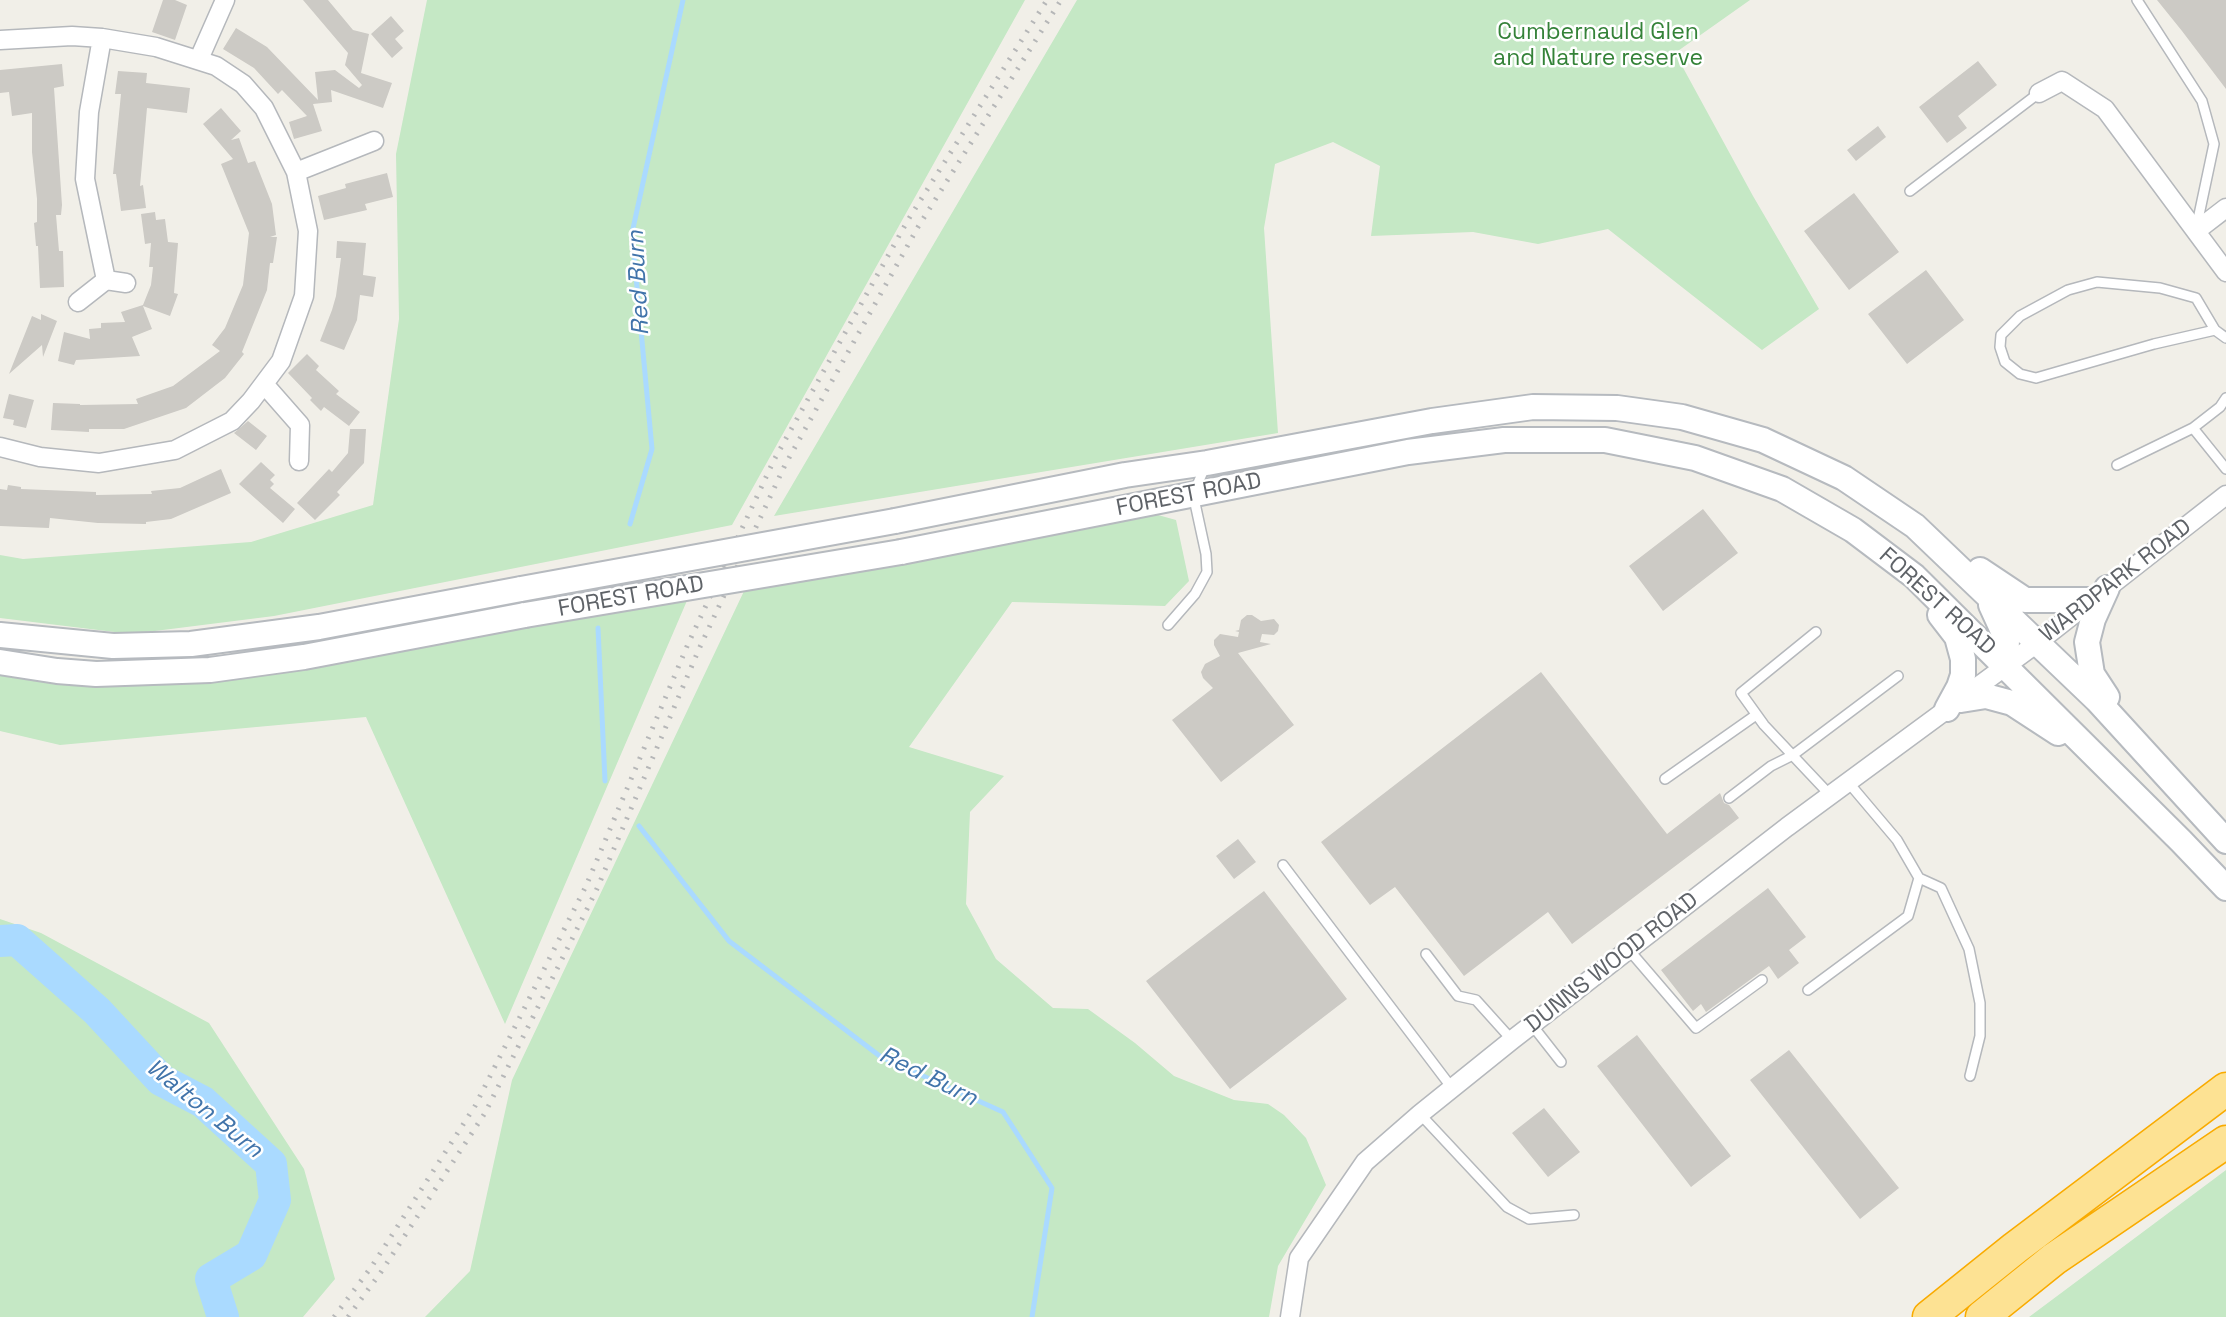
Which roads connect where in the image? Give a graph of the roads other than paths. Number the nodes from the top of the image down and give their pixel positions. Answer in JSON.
{"nodes":[{"id":1,"x":225,"y":0,"type":"edge"},
{"id":2,"x":2137,"y":0,"type":"edge"},
{"id":3,"x":102,"y":38,"type":"junction"},
{"id":4,"x":0,"y":40,"type":"edge"},
{"id":5,"x":199,"y":59,"type":"junction"},
{"id":6,"x":2039,"y":93,"type":"joint"},
{"id":7,"x":374,"y":141,"type":"dead end"},
{"id":8,"x":296,"y":172,"type":"junction"},
{"id":9,"x":1910,"y":191,"type":"dead end"},
{"id":10,"x":2226,"y":208,"type":"edge"},
{"id":11,"x":2196,"y":231,"type":"junction"},
{"id":12,"x":2226,"y":272,"type":"edge"},
{"id":13,"x":106,"y":280,"type":"junction"},
{"id":14,"x":127,"y":283,"type":"dead end"},
{"id":15,"x":78,"y":302,"type":"dead end"},
{"id":16,"x":2215,"y":330,"type":"junction"},
{"id":17,"x":2226,"y":338,"type":"edge"},
{"id":18,"x":264,"y":384,"type":"junction"},
{"id":19,"x":2226,"y":398,"type":"edge"},
{"id":20,"x":2193,"y":428,"type":"junction"},
{"id":21,"x":0,"y":447,"type":"edge"},
{"id":22,"x":299,"y":461,"type":"dead end"},
{"id":23,"x":1207,"y":463,"type":"junction"},
{"id":24,"x":2117,"y":465,"type":"dead end"},
{"id":25,"x":2226,"y":469,"type":"edge"},
{"id":26,"x":1193,"y":494,"type":"junction"},
{"id":27,"x":2226,"y":495,"type":"edge"},
{"id":28,"x":1916,"y":526,"type":"junction"},
{"id":29,"x":1898,"y":563,"type":"junction"},
{"id":30,"x":1982,"y":589,"type":"junction"},
{"id":31,"x":2099,"y":594,"type":"junction"},
{"id":32,"x":1168,"y":625,"type":"dead end"},
{"id":33,"x":1816,"y":632,"type":"dead end"},
{"id":34,"x":0,"y":635,"type":"edge"},
{"id":35,"x":2037,"y":643,"type":"junction"},
{"id":36,"x":0,"y":662,"type":"edge"},
{"id":37,"x":2006,"y":665,"type":"junction"},
{"id":38,"x":1898,"y":676,"type":"dead end"},
{"id":39,"x":1954,"y":704,"type":"junction"},
{"id":40,"x":2047,"y":706,"type":"junction"},
{"id":41,"x":1756,"y":715,"type":"junction"},
{"id":42,"x":2143,"y":751,"type":"junction"},
{"id":43,"x":1793,"y":755,"type":"junction"},
{"id":44,"x":2112,"y":773,"type":"junction"},
{"id":45,"x":1665,"y":779,"type":"dead end"},
{"id":46,"x":1848,"y":782,"type":"junction"},
{"id":47,"x":1830,"y":795,"type":"junction"},
{"id":48,"x":1729,"y":798,"type":"dead end"},
{"id":49,"x":2226,"y":841,"type":"edge"},
{"id":50,"x":1283,"y":865,"type":"dead end"},
{"id":51,"x":1919,"y":878,"type":"junction"},
{"id":52,"x":2226,"y":888,"type":"edge"},
{"id":53,"x":1629,"y":950,"type":"junction"},
{"id":54,"x":1426,"y":954,"type":"dead end"},
{"id":55,"x":1762,"y":980,"type":"dead end"},
{"id":56,"x":1808,"y":990,"type":"dead end"},
{"id":57,"x":1532,"y":1025,"type":"junction"},
{"id":58,"x":1512,"y":1040,"type":"junction"},
{"id":59,"x":1561,"y":1062,"type":"dead end"},
{"id":60,"x":1970,"y":1076,"type":"dead end"},
{"id":61,"x":1452,"y":1088,"type":"junction"},
{"id":62,"x":2226,"y":1089,"type":"edge"},
{"id":63,"x":1420,"y":1114,"type":"junction"},
{"id":64,"x":2226,"y":1142,"type":"edge"},
{"id":65,"x":1574,"y":1215,"type":"dead end"},
{"id":66,"x":1290,"y":1317,"type":"edge"},
{"id":67,"x":1929,"y":1317,"type":"edge"},
{"id":68,"x":1982,"y":1317,"type":"edge"}],
"edges":[{"from":1,"to":5,"type":"street"},
{"from":2,"to":11,"type":"lane"},
{"from":3,"to":4,"type":"street"},
{"from":3,"to":5,"type":"street"},
{"from":3,"to":13,"type":"street"},
{"from":5,"to":8,"type":"street"},
{"from":6,"to":9,"type":"lane"},
{"from":6,"to":11,"type":"street"},
{"from":7,"to":8,"type":"street"},
{"from":8,"to":18,"type":"street"},
{"from":10,"to":11,"type":"street"},
{"from":11,"to":12,"type":"street"},
{"from":13,"to":14,"type":"street"},
{"from":13,"to":15,"type":"street"},
{"from":16,"to":16,"type":"lane"},
{"from":16,"to":17,"type":"lane"},
{"from":18,"to":21,"type":"street"},
{"from":18,"to":22,"type":"street"},
{"from":19,"to":20,"type":"lane"},
{"from":20,"to":24,"type":"lane"},
{"from":20,"to":25,"type":"lane"},
{"from":23,"to":26,"type":"lane"},
{"from":23,"to":28,"type":"street","name":"FOREST ROAD"},
{"from":23,"to":34,"type":"street","name":"FOREST ROAD","bridge":true},
{"from":26,"to":29,"type":"street","name":"FOREST ROAD"},
{"from":26,"to":32,"type":"lane"},
{"from":26,"to":36,"type":"street","name":"FOREST ROAD","bridge":true},
{"from":27,"to":31,"type":"street","name":"WARDPARK ROAD"},
{"from":28,"to":30,"type":"street","name":"FOREST ROAD"},
{"from":28,"to":31,"type":"street"},
{"from":29,"to":37,"type":"street","name":"FOREST ROAD"},
{"from":29,"to":39,"type":"street"},
{"from":30,"to":35,"type":"street","name":"FOREST ROAD"},
{"from":30,"to":37,"type":"street"},
{"from":31,"to":35,"type":"street","name":"WARDPARK ROAD"},
{"from":31,"to":42,"type":"street"},
{"from":33,"to":41,"type":"lane"},
{"from":35,"to":37,"type":"street","name":"WARDPARK ROAD"},
{"from":35,"to":40,"type":"street"},
{"from":35,"to":42,"type":"street","name":"FOREST ROAD"},
{"from":37,"to":39,"type":"street","name":"DUNNS WOOD ROAD"},
{"from":37,"to":40,"type":"street","name":"FOREST ROAD"},
{"from":38,"to":43,"type":"lane"},
{"from":39,"to":44,"type":"street"},
{"from":39,"to":46,"type":"street","name":"DUNNS WOOD ROAD"},
{"from":40,"to":44,"type":"street","name":"FOREST ROAD"},
{"from":41,"to":43,"type":"lane"},
{"from":41,"to":45,"type":"lane"},
{"from":42,"to":49,"type":"street","name":"FOREST ROAD"},
{"from":43,"to":47,"type":"lane"},
{"from":43,"to":48,"type":"lane"},
{"from":44,"to":52,"type":"street","name":"FOREST ROAD"},
{"from":46,"to":47,"type":"street","name":"DUNNS WOOD ROAD"},
{"from":46,"to":51,"type":"lane"},
{"from":47,"to":53,"type":"street","name":"DUNNS WOOD ROAD"},
{"from":50,"to":61,"type":"lane"},
{"from":51,"to":56,"type":"lane"},
{"from":51,"to":60,"type":"lane"},
{"from":53,"to":55,"type":"lane"},
{"from":53,"to":57,"type":"street","name":"DUNNS WOOD ROAD"},
{"from":54,"to":58,"type":"lane"},
{"from":57,"to":58,"type":"street","name":"DUNNS WOOD ROAD"},
{"from":57,"to":59,"type":"lane"},
{"from":58,"to":61,"type":"street","name":"DUNNS WOOD ROAD"},
{"from":61,"to":63,"type":"street","name":"DUNNS WOOD ROAD"},
{"from":62,"to":67,"type":"highway"},
{"from":63,"to":65,"type":"lane"},
{"from":63,"to":66,"type":"street","name":"DUNNS WOOD ROAD"},
{"from":64,"to":68,"type":"highway"}]}
